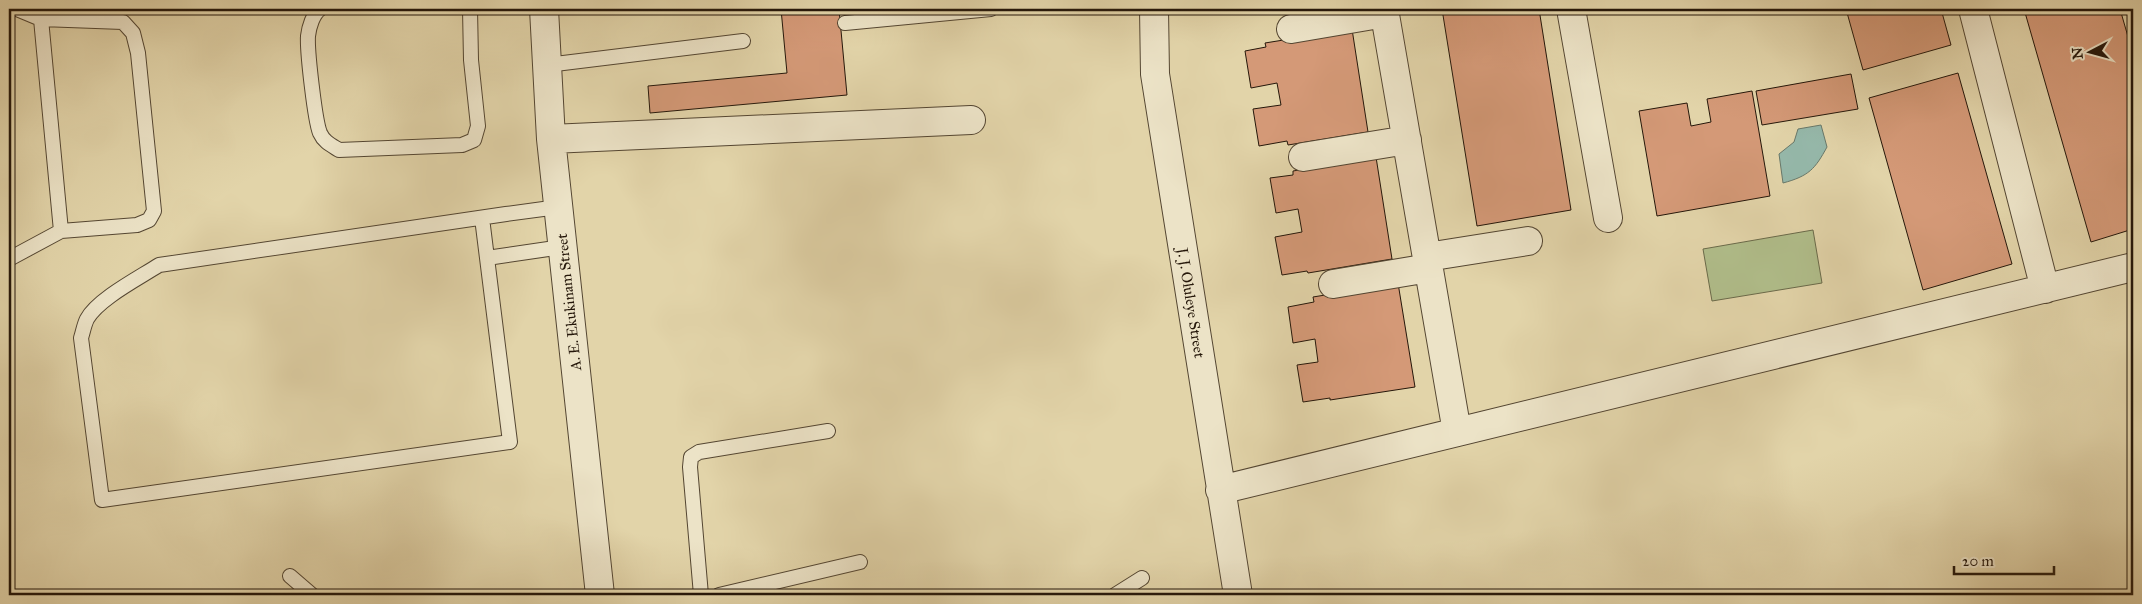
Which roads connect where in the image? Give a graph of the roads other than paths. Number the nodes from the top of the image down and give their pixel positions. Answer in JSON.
{"nodes":[{"id":1,"x":17,"y":9,"type":"edge"},
{"id":2,"x":320,"y":9,"type":"edge"},
{"id":3,"x":470,"y":9,"type":"edge"},
{"id":4,"x":544,"y":9,"type":"edge"},
{"id":5,"x":992,"y":9,"type":"edge"},
{"id":6,"x":1154,"y":9,"type":"edge"},
{"id":7,"x":1571,"y":9,"type":"edge"},
{"id":8,"x":1973,"y":9,"type":"edge"},
{"id":9,"x":1384,"y":11,"type":"edge"},
{"id":10,"x":41,"y":19,"type":"junction"},
{"id":11,"x":845,"y":23,"type":"dead end"},
{"id":12,"x":1291,"y":29,"type":"dead end"},
{"id":13,"x":743,"y":41,"type":"dead end"},
{"id":14,"x":547,"y":65,"type":"junction"},
{"id":15,"x":971,"y":120,"type":"dead end"},
{"id":16,"x":550,"y":139,"type":"junction"},
{"id":17,"x":1406,"y":140,"type":"junction"},
{"id":18,"x":1303,"y":157,"type":"dead end"},
{"id":19,"x":558,"y":207,"type":"junction"},
{"id":20,"x":482,"y":218,"type":"junction"},
{"id":21,"x":1608,"y":218,"type":"dead end"},
{"id":22,"x":61,"y":231,"type":"junction"},
{"id":23,"x":1528,"y":241,"type":"dead end"},
{"id":24,"x":562,"y":247,"type":"junction"},
{"id":25,"x":487,"y":258,"type":"junction"},
{"id":26,"x":9,"y":259,"type":"edge"},
{"id":27,"x":1428,"y":263,"type":"junction"},
{"id":28,"x":2133,"y":268,"type":"edge"},
{"id":29,"x":1333,"y":284,"type":"dead end"},
{"id":30,"x":2045,"y":289,"type":"junction"},
{"id":31,"x":828,"y":431,"type":"dead end"},
{"id":32,"x":1457,"y":432,"type":"junction"},
{"id":33,"x":1220,"y":490,"type":"junction"},
{"id":34,"x":860,"y":562,"type":"dead end"},
{"id":35,"x":290,"y":576,"type":"dead end"},
{"id":36,"x":1142,"y":578,"type":"dead end"},
{"id":37,"x":312,"y":595,"type":"edge"},
{"id":38,"x":600,"y":595,"type":"edge"},
{"id":39,"x":701,"y":595,"type":"edge"},
{"id":40,"x":719,"y":595,"type":"edge"},
{"id":41,"x":1115,"y":595,"type":"edge"},
{"id":42,"x":1238,"y":595,"type":"edge"}],
"edges":[{"from":1,"to":10,"type":"lane"},
{"from":2,"to":3,"type":"lane"},
{"from":4,"to":14,"type":"street","name":"A. E. Ekukinam Street"},
{"from":5,"to":11,"type":"lane"},
{"from":6,"to":33,"type":"street","name":"J. J. Oluleye Street"},
{"from":7,"to":21,"type":"street"},
{"from":8,"to":30,"type":"street"},
{"from":9,"to":12,"type":"street"},
{"from":9,"to":17,"type":"street"},
{"from":10,"to":22,"type":"lane"},
{"from":10,"to":22,"type":"lane"},
{"from":13,"to":14,"type":"lane"},
{"from":14,"to":16,"type":"street","name":"A. E. Ekukinam Street"},
{"from":15,"to":16,"type":"street"},
{"from":16,"to":19,"type":"street","name":"A. E. Ekukinam Street"},
{"from":17,"to":18,"type":"street"},
{"from":17,"to":27,"type":"street"},
{"from":19,"to":20,"type":"lane"},
{"from":19,"to":24,"type":"street","name":"A. E. Ekukinam Street"},
{"from":20,"to":25,"type":"lane"},
{"from":20,"to":25,"type":"lane"},
{"from":22,"to":26,"type":"lane"},
{"from":23,"to":27,"type":"street"},
{"from":24,"to":25,"type":"lane"},
{"from":24,"to":38,"type":"street","name":"A. E. Ekukinam Street"},
{"from":27,"to":29,"type":"street"},
{"from":27,"to":32,"type":"street"},
{"from":28,"to":30,"type":"street"},
{"from":30,"to":32,"type":"street"},
{"from":31,"to":39,"type":"lane"},
{"from":32,"to":33,"type":"street"},
{"from":33,"to":42,"type":"street","name":"J. J. Oluleye Street"},
{"from":34,"to":40,"type":"lane"},
{"from":35,"to":37,"type":"lane"},
{"from":36,"to":41,"type":"lane"}]}
